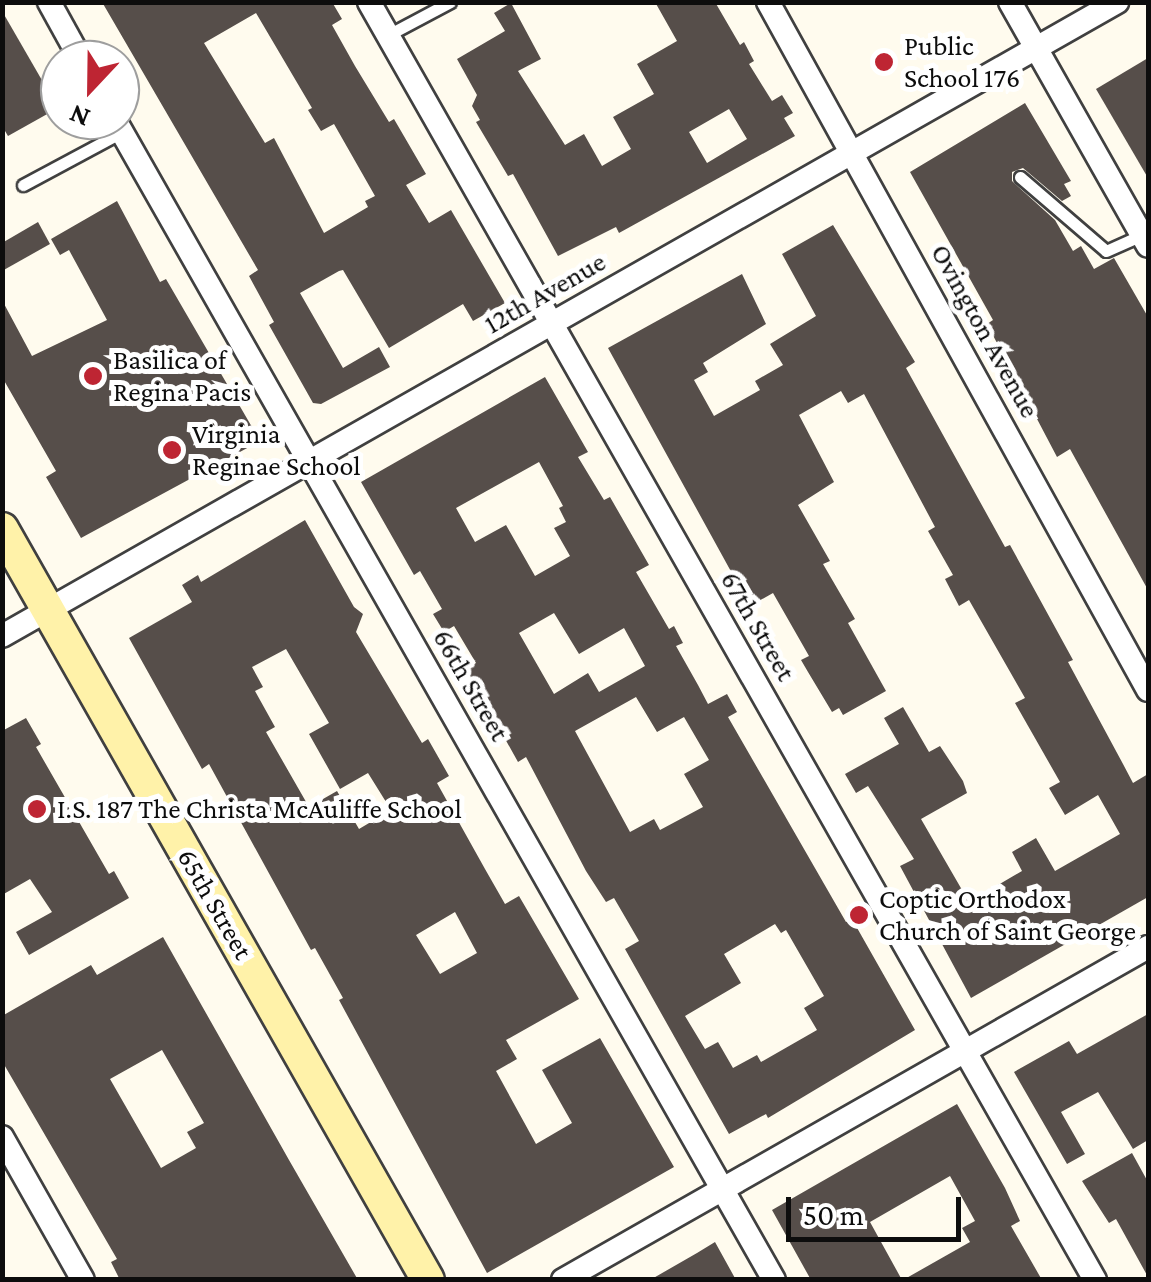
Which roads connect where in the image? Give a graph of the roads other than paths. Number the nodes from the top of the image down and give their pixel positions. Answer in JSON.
{"nodes":[{"id":1,"x":49,"y":2,"type":"edge"},
{"id":2,"x":369,"y":2,"type":"edge"},
{"id":3,"x":450,"y":2,"type":"edge"},
{"id":4,"x":768,"y":2,"type":"edge"},
{"id":5,"x":1010,"y":2,"type":"edge"},
{"id":6,"x":1118,"y":2,"type":"edge"},
{"id":7,"x":388,"y":36,"type":"junction"},
{"id":8,"x":70,"y":40,"type":"edge"},
{"id":9,"x":1036,"y":49,"type":"junction"},
{"id":10,"x":97,"y":140,"type":"edge"},
{"id":11,"x":127,"y":140,"type":"edge"},
{"id":12,"x":853,"y":152,"type":"junction"},
{"id":13,"x":1020,"y":177,"type":"dead end"},
{"id":14,"x":23,"y":186,"type":"dead end"},
{"id":15,"x":1145,"y":240,"type":"edge"},
{"id":16,"x":552,"y":324,"type":"junction"},
{"id":17,"x":309,"y":462,"type":"junction"},
{"id":18,"x":2,"y":529,"type":"edge"},
{"id":19,"x":48,"y":610,"type":"junction"},
{"id":20,"x":2,"y":636,"type":"edge"},
{"id":21,"x":1148,"y":690,"type":"edge"},
{"id":22,"x":1148,"y":946,"type":"edge"},
{"id":23,"x":965,"y":1051,"type":"junction"},
{"id":24,"x":2,"y":1137,"type":"edge"},
{"id":25,"x":723,"y":1188,"type":"junction"},
{"id":26,"x":83,"y":1280,"type":"edge"},
{"id":27,"x":428,"y":1280,"type":"edge"},
{"id":28,"x":563,"y":1280,"type":"edge"},
{"id":29,"x":774,"y":1280,"type":"edge"},
{"id":30,"x":1095,"y":1280,"type":"edge"}],
"edges":[{"from":1,"to":8,"type":"street"},
{"from":2,"to":7,"type":"street","name":"67th Street"},
{"from":3,"to":7,"type":"lane"},
{"from":4,"to":12,"type":"street","name":"Ovington Avenue"},
{"from":5,"to":9,"type":"street"},
{"from":6,"to":9,"type":"street","name":"12th Avenue"},
{"from":7,"to":16,"type":"street","name":"67th Street"},
{"from":9,"to":12,"type":"street","name":"12th Avenue"},
{"from":9,"to":15,"type":"street"},
{"from":10,"to":14,"type":"lane"},
{"from":11,"to":17,"type":"street","name":"66th Street"},
{"from":12,"to":16,"type":"street","name":"12th Avenue"},
{"from":12,"to":21,"type":"street","name":"Ovington Avenue"},
{"from":13,"to":15,"type":"lane"},
{"from":16,"to":17,"type":"street","name":"12th Avenue"},
{"from":16,"to":23,"type":"street","name":"67th Street"},
{"from":17,"to":19,"type":"street","name":"12th Avenue"},
{"from":17,"to":25,"type":"street","name":"66th Street"},
{"from":18,"to":19,"type":"main road","name":"65th Street"},
{"from":19,"to":20,"type":"street","name":"12th Avenue"},
{"from":19,"to":27,"type":"main road","name":"65th Street"},
{"from":22,"to":23,"type":"street"},
{"from":23,"to":25,"type":"street"},
{"from":23,"to":30,"type":"street","name":"67th Street"},
{"from":24,"to":26,"type":"street"},
{"from":25,"to":28,"type":"street"},
{"from":25,"to":29,"type":"street","name":"66th Street"}]}
